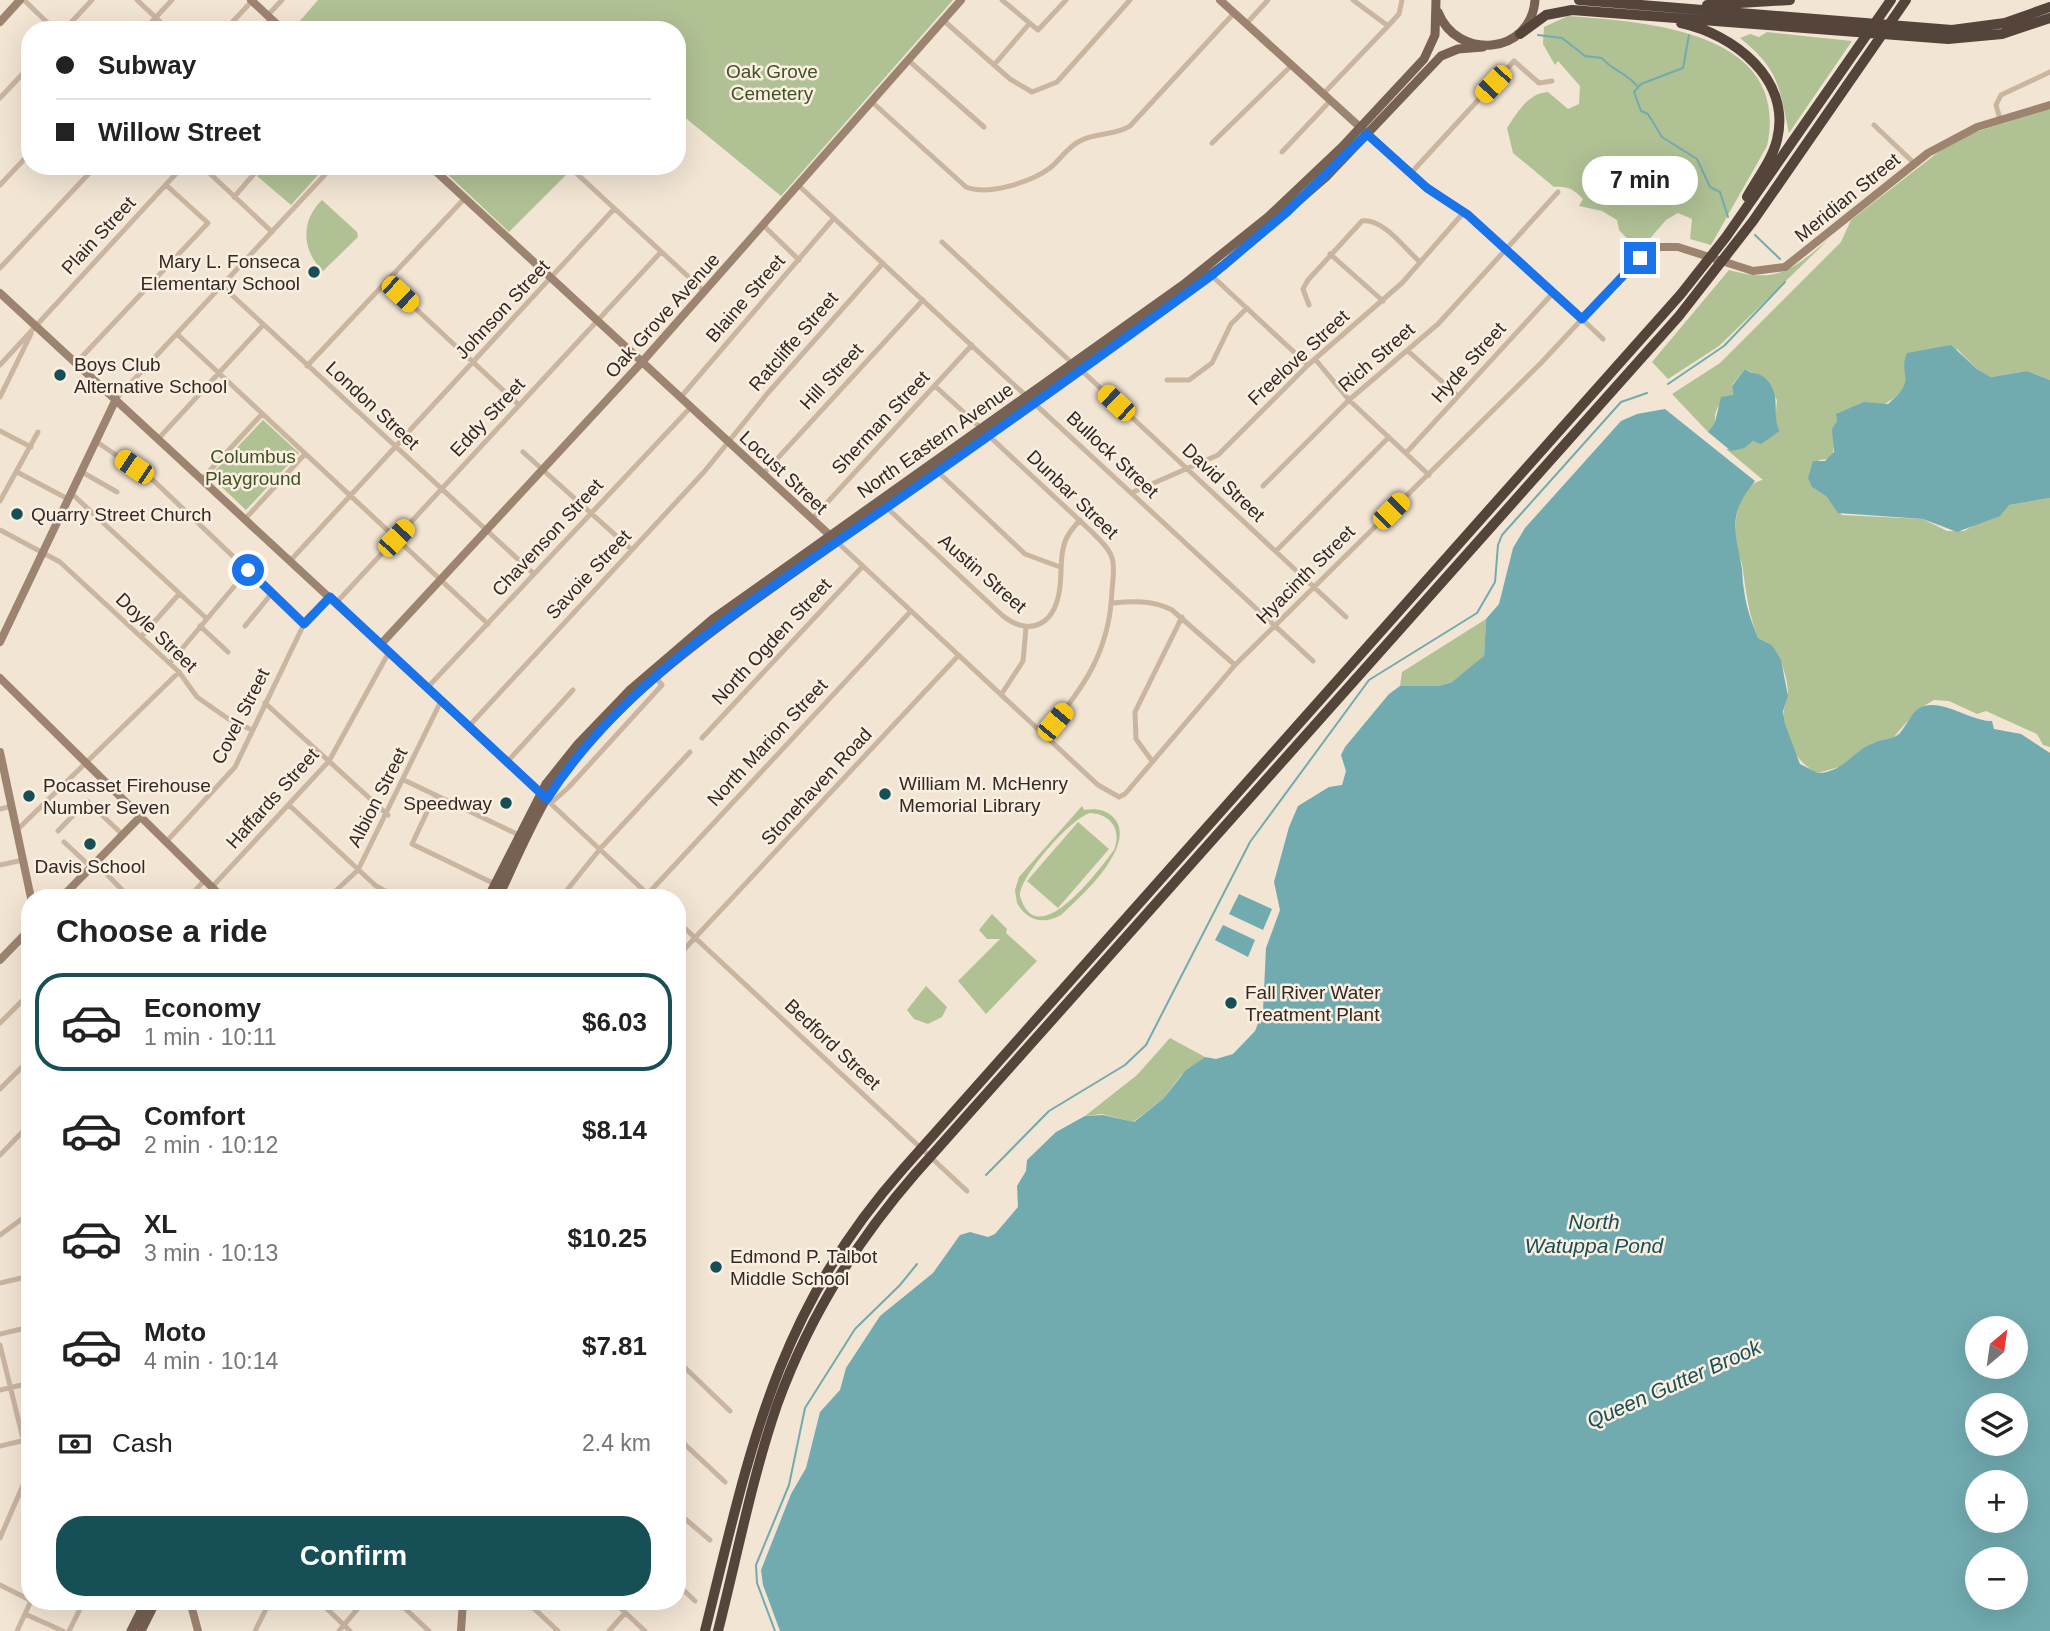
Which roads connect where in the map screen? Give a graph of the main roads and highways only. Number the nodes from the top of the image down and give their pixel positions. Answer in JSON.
{"nodes":[{"id":1,"x":1436,"y":0,"type":"edge"},
{"id":2,"x":1535,"y":0,"type":"edge"},
{"id":3,"x":1579,"y":0,"type":"edge"},
{"id":4,"x":1790,"y":0,"type":"edge"},
{"id":5,"x":1891,"y":0,"type":"edge"},
{"id":6,"x":1906,"y":0,"type":"edge"},
{"id":7,"x":1650,"y":6,"type":"junction"},
{"id":8,"x":2050,"y":8,"type":"edge"},
{"id":9,"x":1622,"y":13,"type":"junction"},
{"id":10,"x":2050,"y":18,"type":"edge"},
{"id":11,"x":1863,"y":28,"type":"junction"},
{"id":12,"x":1894,"y":30,"type":"junction"},
{"id":13,"x":1520,"y":34,"type":"junction"},
{"id":14,"x":1483,"y":47,"type":"junction"},
{"id":15,"x":1364,"y":130,"type":"junction"},
{"id":16,"x":1716,"y":251,"type":"junction"},
{"id":17,"x":1076,"y":366,"type":"junction"},
{"id":18,"x":984,"y":431,"type":"junction"},
{"id":19,"x":833,"y":539,"type":"junction"},
{"id":20,"x":546,"y":798,"type":"junction"},
{"id":21,"x":498,"y":889,"type":"edge"},
{"id":22,"x":142,"y":1610,"type":"edge"},
{"id":23,"x":152,"y":1610,"type":"edge"},
{"id":24,"x":131,"y":1631,"type":"edge"},
{"id":25,"x":141,"y":1631,"type":"edge"},
{"id":26,"x":705,"y":1631,"type":"edge"},
{"id":27,"x":719,"y":1631,"type":"edge"}],
"edges":[{"from":1,"to":14,"type":"main road"},
{"from":1,"to":15,"type":"main road"},
{"from":2,"to":13,"type":"main road"},
{"from":3,"to":7,"type":"highway"},
{"from":4,"to":7,"type":"highway"},
{"from":5,"to":16,"type":"highway"},
{"from":6,"to":27,"type":"highway"},
{"from":7,"to":11,"type":"highway"},
{"from":8,"to":12,"type":"highway"},
{"from":9,"to":11,"type":"highway"},
{"from":9,"to":13,"type":"highway"},
{"from":9,"to":16,"type":"highway"},
{"from":10,"to":12,"type":"highway"},
{"from":11,"to":12,"type":"highway"},
{"from":13,"to":14,"type":"main road"},
{"from":14,"to":15,"type":"main road"},
{"from":15,"to":17,"type":"main road","name":"North Eastern Avenue"},
{"from":15,"to":17,"type":"main road","name":"North Eastern Avenue"},
{"from":16,"to":26,"type":"highway"},
{"from":17,"to":18,"type":"main road","name":"North Eastern Avenue"},
{"from":18,"to":19,"type":"main road","name":"North Eastern Avenue"},
{"from":18,"to":19,"type":"main road","name":"North Eastern Avenue"},
{"from":19,"to":20,"type":"main road","name":"North Eastern Avenue"},
{"from":19,"to":20,"type":"main road","name":"North Eastern Avenue"},
{"from":20,"to":21,"type":"main road"},
{"from":22,"to":24,"type":"main road"},
{"from":23,"to":25,"type":"main road"}]}
